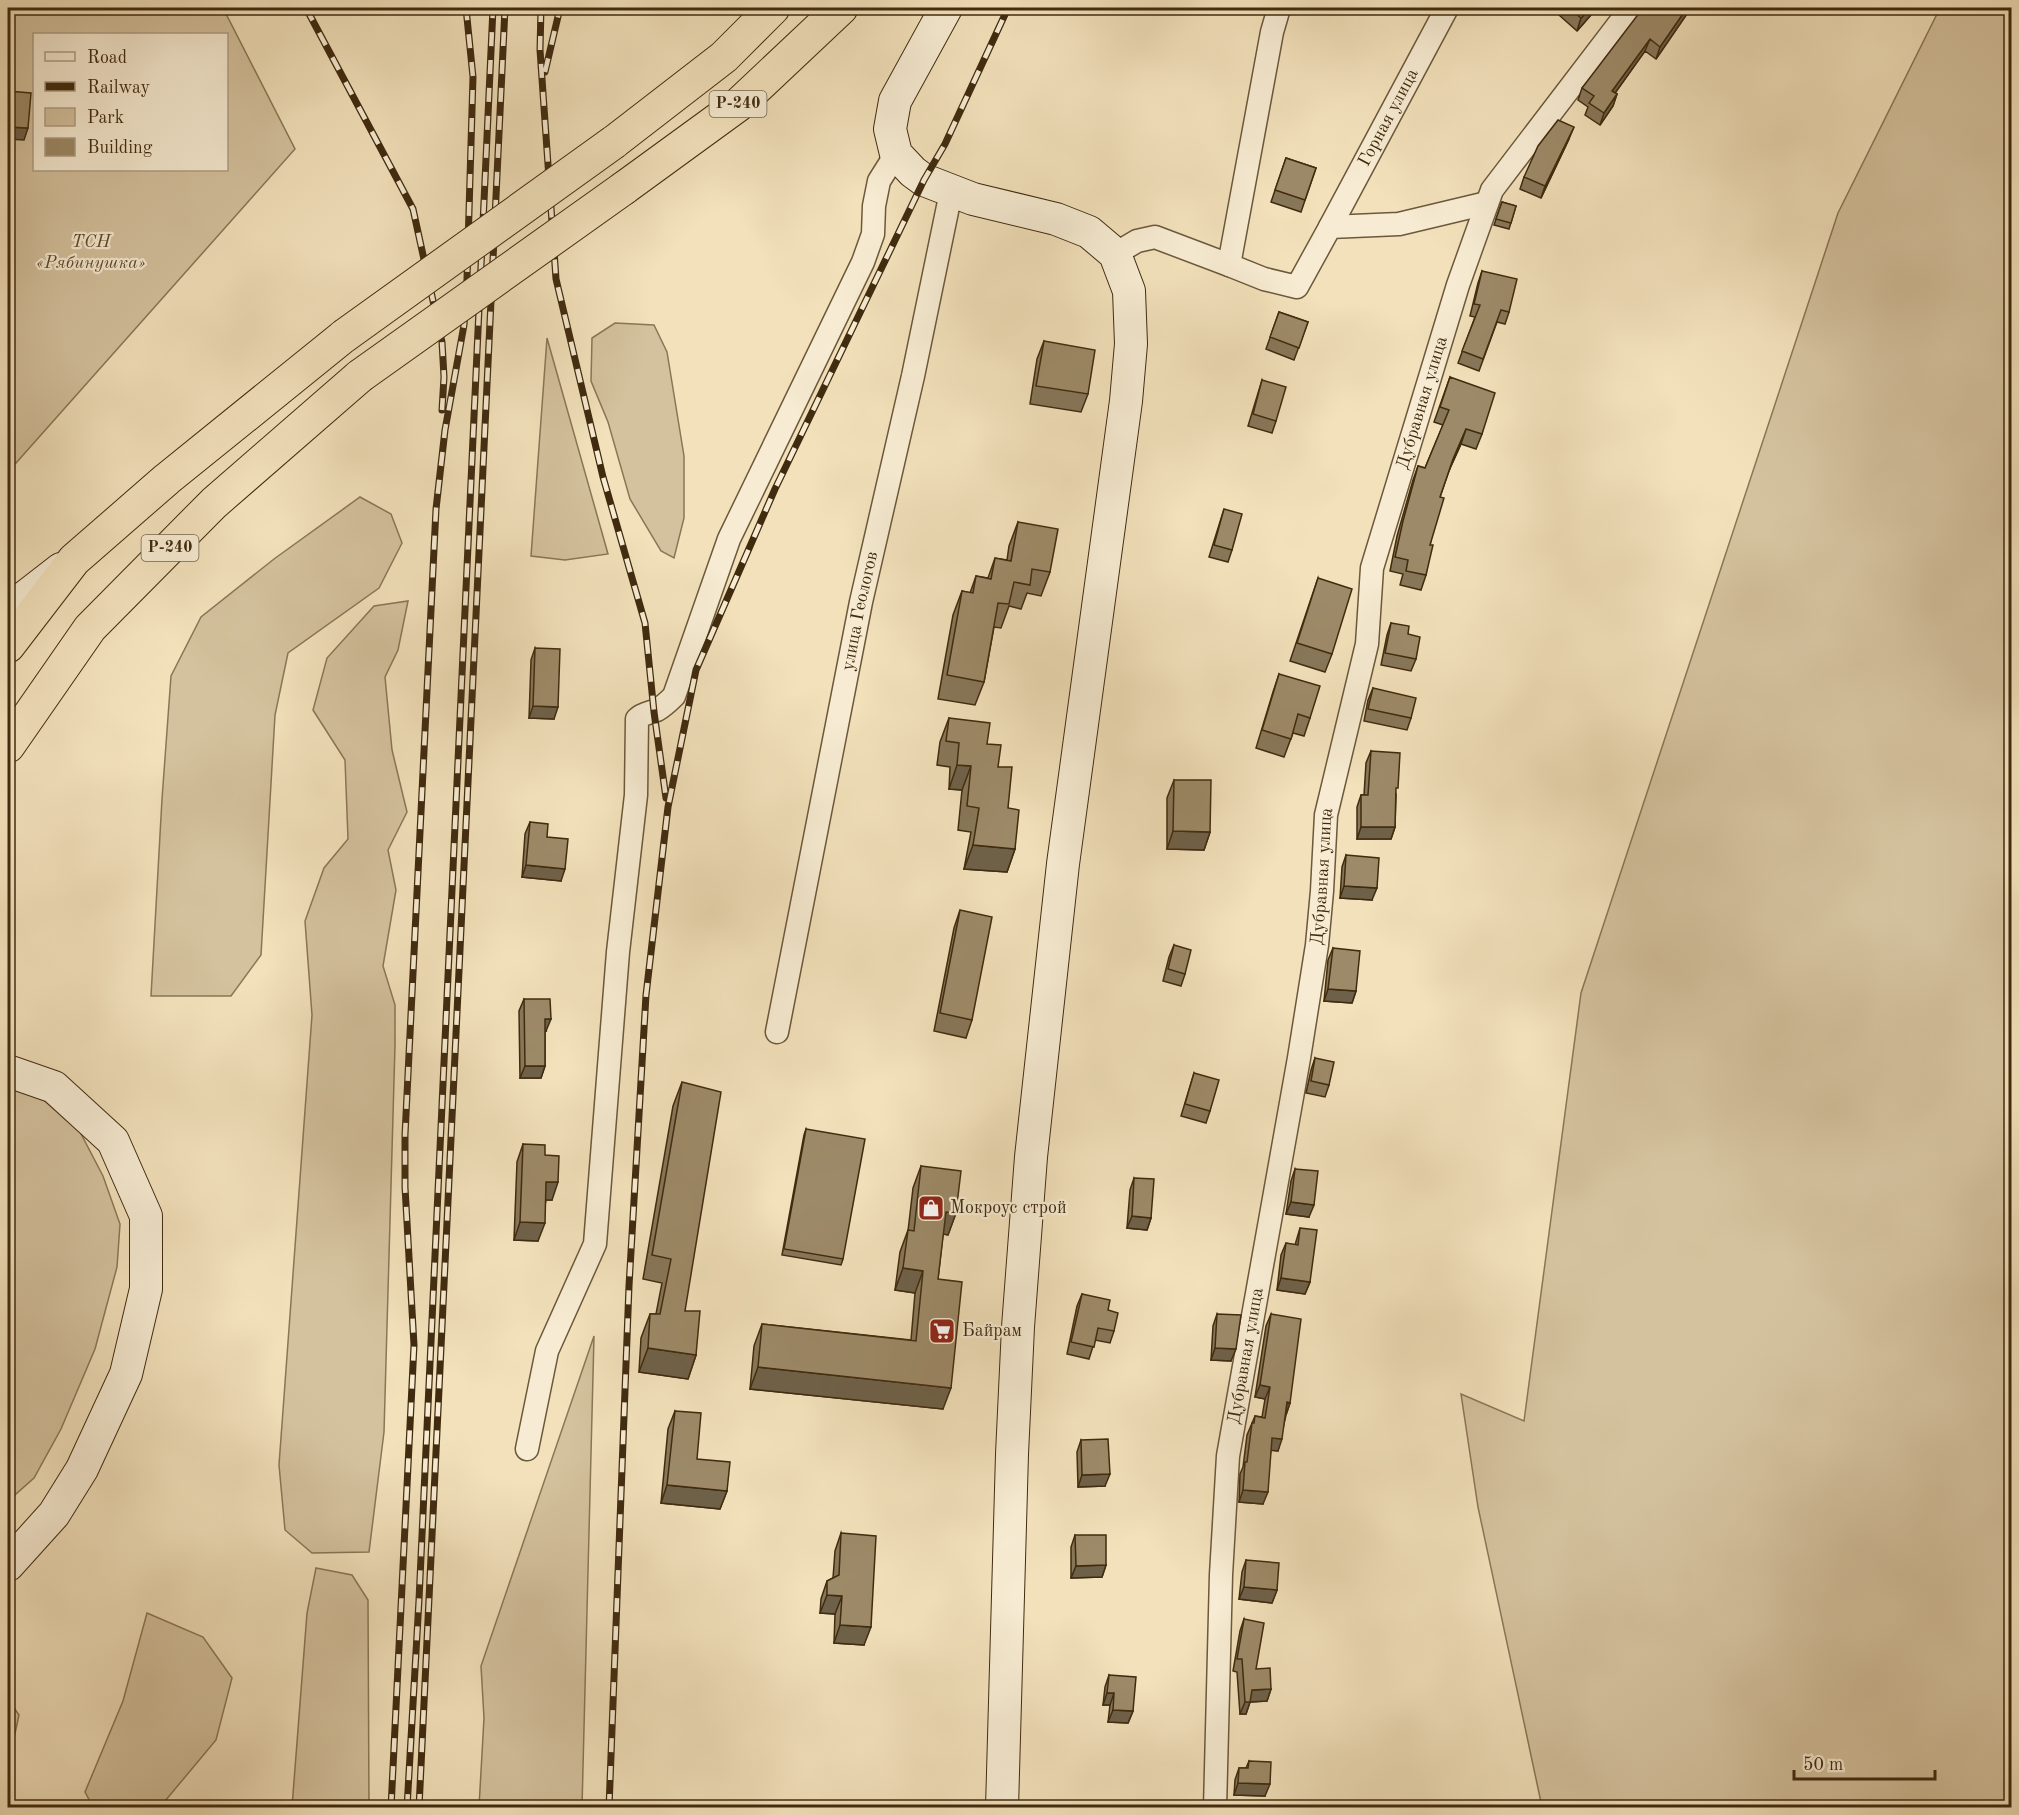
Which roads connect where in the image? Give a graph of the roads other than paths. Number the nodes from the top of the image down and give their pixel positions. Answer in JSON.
{"nodes":[{"id":1,"x":773,"y":8,"type":"edge"},
{"id":2,"x":841,"y":8,"type":"edge"},
{"id":3,"x":945,"y":8,"type":"edge"},
{"id":4,"x":1279,"y":8,"type":"edge"},
{"id":5,"x":1447,"y":8,"type":"edge"},
{"id":6,"x":1631,"y":8,"type":"edge"},
{"id":7,"x":896,"y":154,"type":"junction"},
{"id":8,"x":951,"y":192,"type":"junction"},
{"id":9,"x":1487,"y":203,"type":"junction"},
{"id":10,"x":1330,"y":227,"type":"junction"},
{"id":11,"x":1115,"y":254,"type":"junction"},
{"id":12,"x":1229,"y":265,"type":"junction"},
{"id":13,"x":74,"y":560,"type":"junction"},
{"id":14,"x":8,"y":610,"type":"edge"},
{"id":15,"x":8,"y":645,"type":"edge"},
{"id":16,"x":8,"y":746,"type":"edge"},
{"id":17,"x":777,"y":1032,"type":"dead end"},
{"id":18,"x":8,"y":1071,"type":"edge"},
{"id":19,"x":527,"y":1449,"type":"dead end"},
{"id":20,"x":54,"y":1514,"type":"junction"},
{"id":21,"x":8,"y":1536,"type":"edge"},
{"id":22,"x":8,"y":1565,"type":"edge"},
{"id":23,"x":1002,"y":1808,"type":"edge"},
{"id":24,"x":1215,"y":1808,"type":"edge"}],
"edges":[{"from":1,"to":13,"type":"highway","number":"Р-240","bridge":true},
{"from":2,"to":16,"type":"highway","number":"Р-240","bridge":true},
{"from":3,"to":7,"type":"main road"},
{"from":4,"to":12,"type":"street"},
{"from":5,"to":10,"type":"street","name":"Горная улица"},
{"from":6,"to":9,"type":"street","name":"Дубравная улица"},
{"from":7,"to":8,"type":"main road"},
{"from":7,"to":19,"type":"street"},
{"from":8,"to":11,"type":"main road"},
{"from":8,"to":17,"type":"street","name":"улица Геологов"},
{"from":9,"to":10,"type":"street"},
{"from":9,"to":24,"type":"street","name":"Дубравная улица"},
{"from":10,"to":12,"type":"street","name":"Горная улица"},
{"from":11,"to":12,"type":"street"},
{"from":11,"to":23,"type":"main road"},
{"from":13,"to":14,"type":"main road"},
{"from":13,"to":15,"type":"highway","number":"Р-240"},
{"from":18,"to":20,"type":"main road"},
{"from":20,"to":21,"type":"main road"},
{"from":20,"to":22,"type":"main road"}]}
